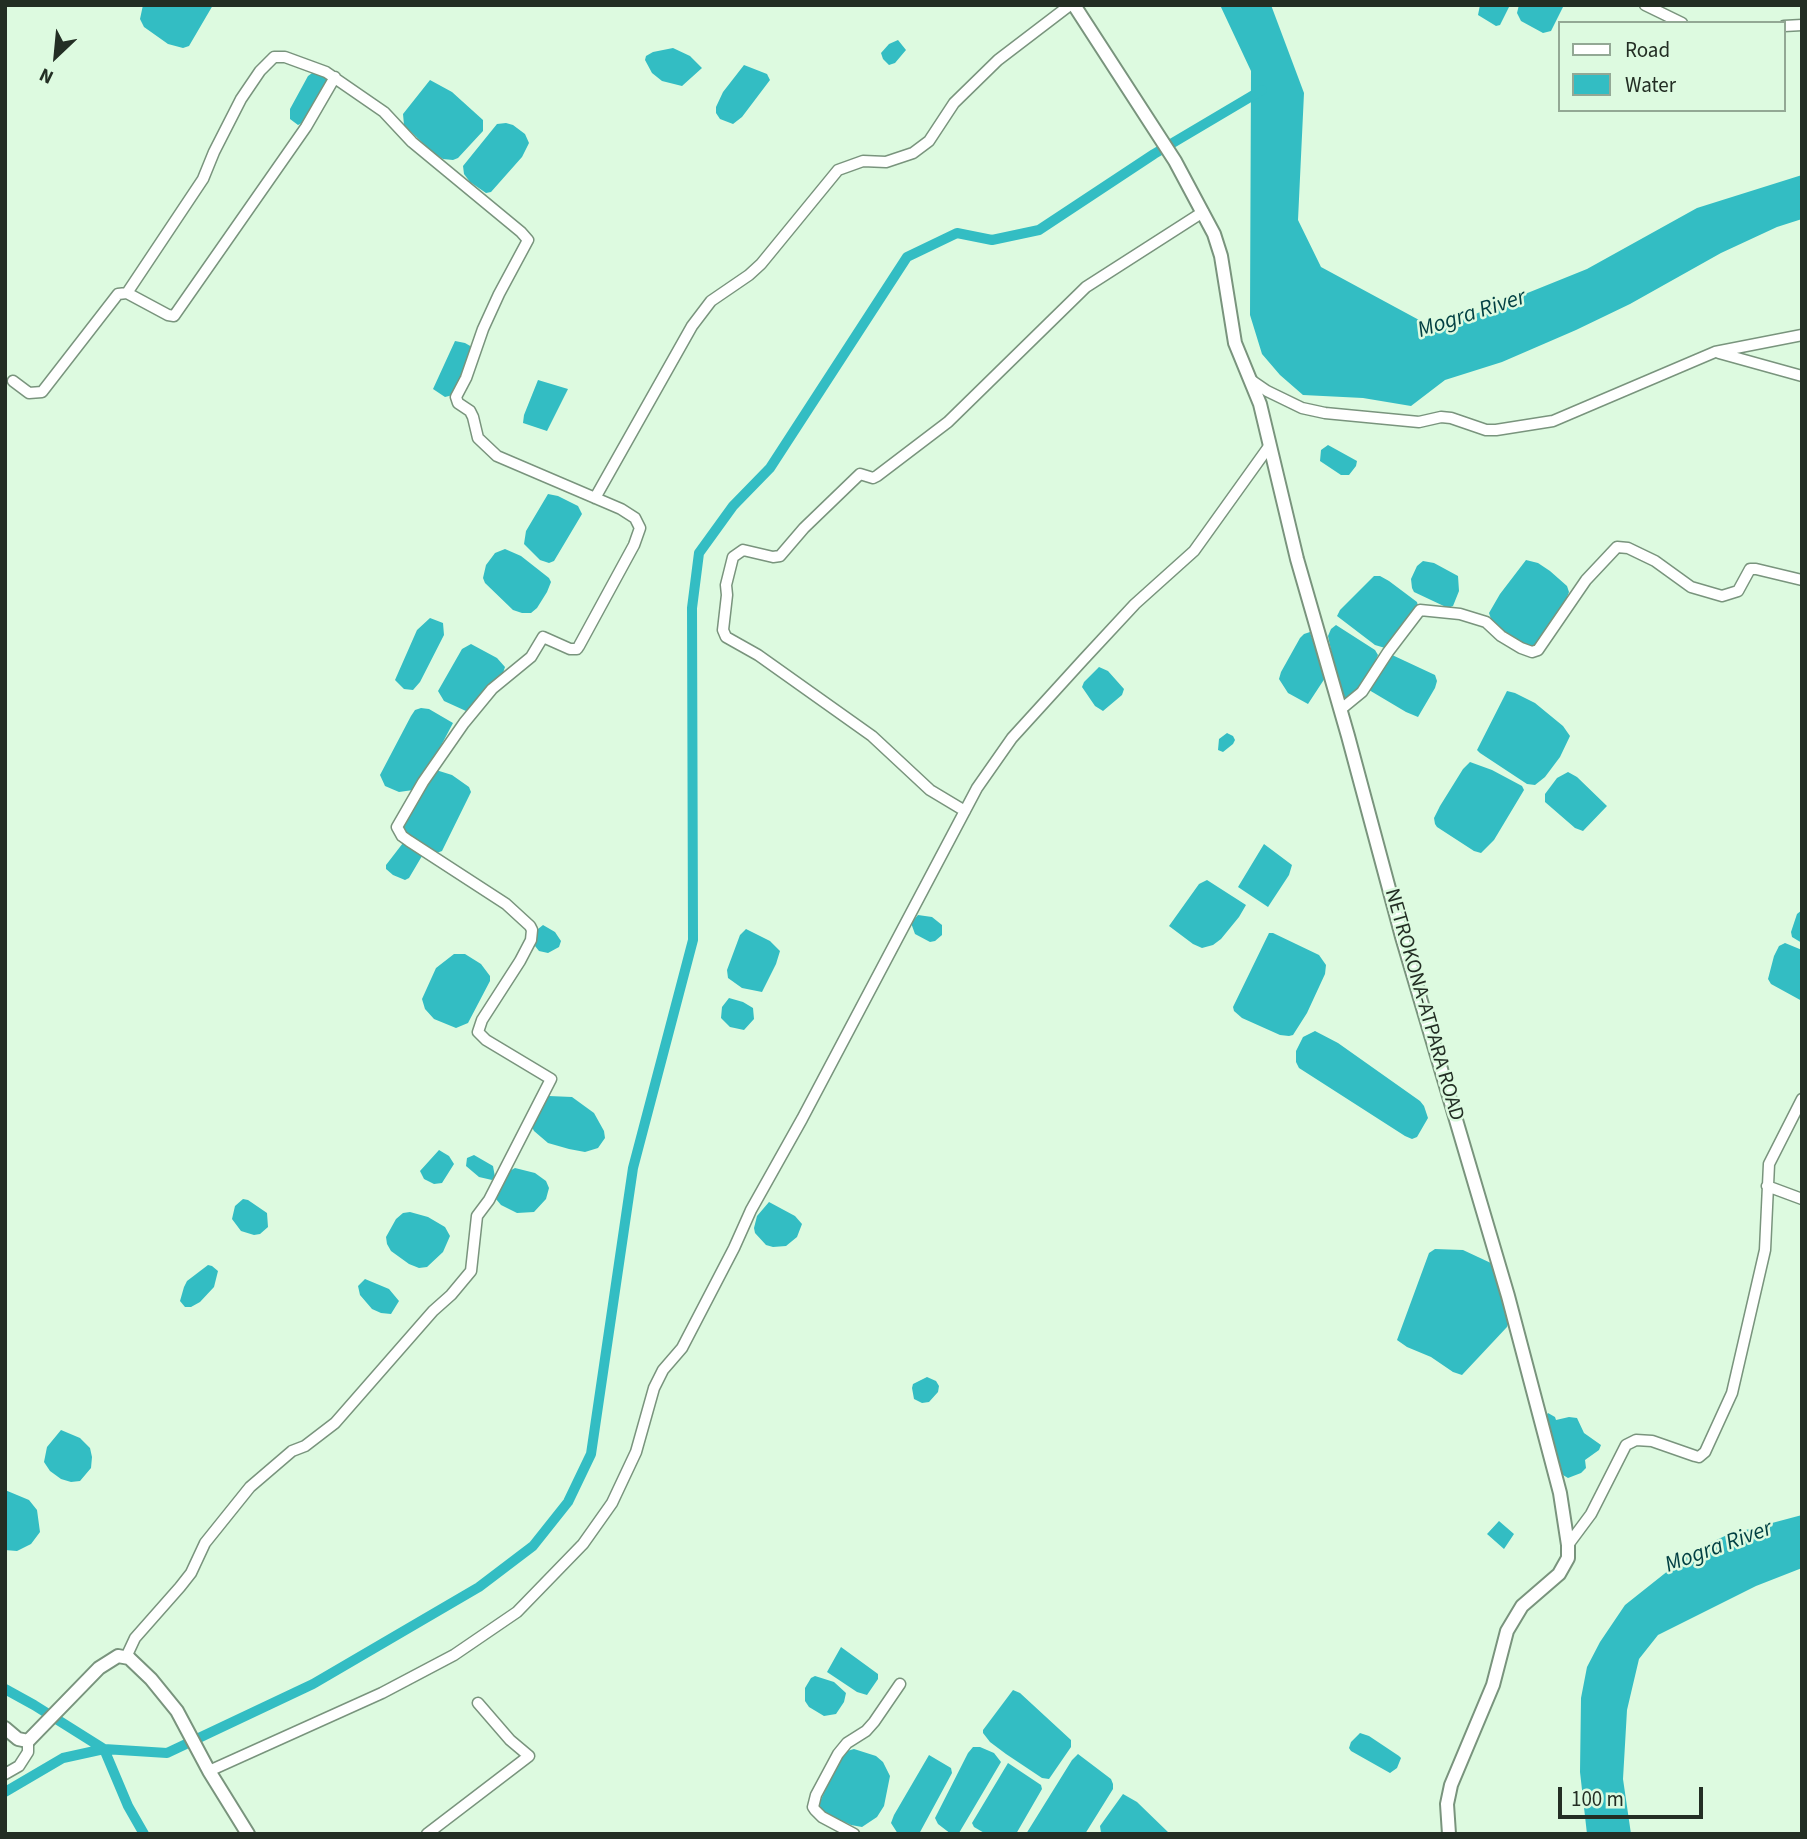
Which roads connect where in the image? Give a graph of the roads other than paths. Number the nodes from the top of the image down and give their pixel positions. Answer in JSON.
{"nodes":[{"id":1,"x":1072,"y":5,"type":"edge"},
{"id":2,"x":1645,"y":5,"type":"edge"},
{"id":3,"x":1678,"y":21,"type":"edge"},
{"id":4,"x":335,"y":77,"type":"junction"},
{"id":5,"x":1203,"y":212,"type":"junction"},
{"id":6,"x":127,"y":293,"type":"junction"},
{"id":7,"x":1802,"y":335,"type":"edge"},
{"id":8,"x":1715,"y":352,"type":"junction"},
{"id":9,"x":1802,"y":376,"type":"edge"},
{"id":10,"x":1251,"y":380,"type":"junction"},
{"id":11,"x":13,"y":381,"type":"dead end"},
{"id":12,"x":1270,"y":445,"type":"junction"},
{"id":13,"x":595,"y":498,"type":"junction"},
{"id":14,"x":1802,"y":580,"type":"edge"},
{"id":15,"x":1340,"y":710,"type":"junction"},
{"id":16,"x":965,"y":811,"type":"junction"},
{"id":17,"x":1802,"y":1098,"type":"edge"},
{"id":18,"x":1767,"y":1186,"type":"junction"},
{"id":19,"x":1802,"y":1199,"type":"edge"},
{"id":20,"x":1568,"y":1545,"type":"junction"},
{"id":21,"x":129,"y":1658,"type":"junction"},
{"id":22,"x":900,"y":1684,"type":"dead end"},
{"id":23,"x":478,"y":1703,"type":"dead end"},
{"id":24,"x":5,"y":1728,"type":"edge"},
{"id":25,"x":28,"y":1741,"type":"junction"},
{"id":26,"x":209,"y":1771,"type":"junction"},
{"id":27,"x":5,"y":1774,"type":"edge"},
{"id":28,"x":248,"y":1834,"type":"edge"},
{"id":29,"x":427,"y":1834,"type":"edge"},
{"id":30,"x":854,"y":1834,"type":"edge"},
{"id":31,"x":1449,"y":1834,"type":"edge"}],
"edges":[{"from":1,"to":5,"type":"street","name":"NETROKONA-ATPARA ROAD"},
{"from":1,"to":13,"type":"street"},
{"from":2,"to":3,"type":"street"},
{"from":4,"to":6,"type":"street"},
{"from":4,"to":6,"type":"street"},
{"from":4,"to":13,"type":"street"},
{"from":5,"to":10,"type":"street","name":"NETROKONA-ATPARA ROAD"},
{"from":5,"to":16,"type":"street"},
{"from":6,"to":11,"type":"street"},
{"from":7,"to":8,"type":"street"},
{"from":8,"to":9,"type":"street"},
{"from":8,"to":10,"type":"street"},
{"from":10,"to":12,"type":"street","name":"NETROKONA-ATPARA ROAD"},
{"from":12,"to":15,"type":"street","name":"NETROKONA-ATPARA ROAD"},
{"from":12,"to":16,"type":"street"},
{"from":13,"to":21,"type":"street"},
{"from":14,"to":15,"type":"street"},
{"from":15,"to":20,"type":"street","name":"NETROKONA-ATPARA ROAD"},
{"from":16,"to":26,"type":"street"},
{"from":17,"to":18,"type":"street"},
{"from":18,"to":19,"type":"street"},
{"from":18,"to":20,"type":"street"},
{"from":20,"to":31,"type":"street","name":"NETROKONA-ATPARA ROAD"},
{"from":21,"to":25,"type":"street"},
{"from":21,"to":26,"type":"street"},
{"from":22,"to":30,"type":"street"},
{"from":23,"to":29,"type":"street"},
{"from":24,"to":25,"type":"street"},
{"from":25,"to":27,"type":"street"},
{"from":26,"to":28,"type":"street"}]}
